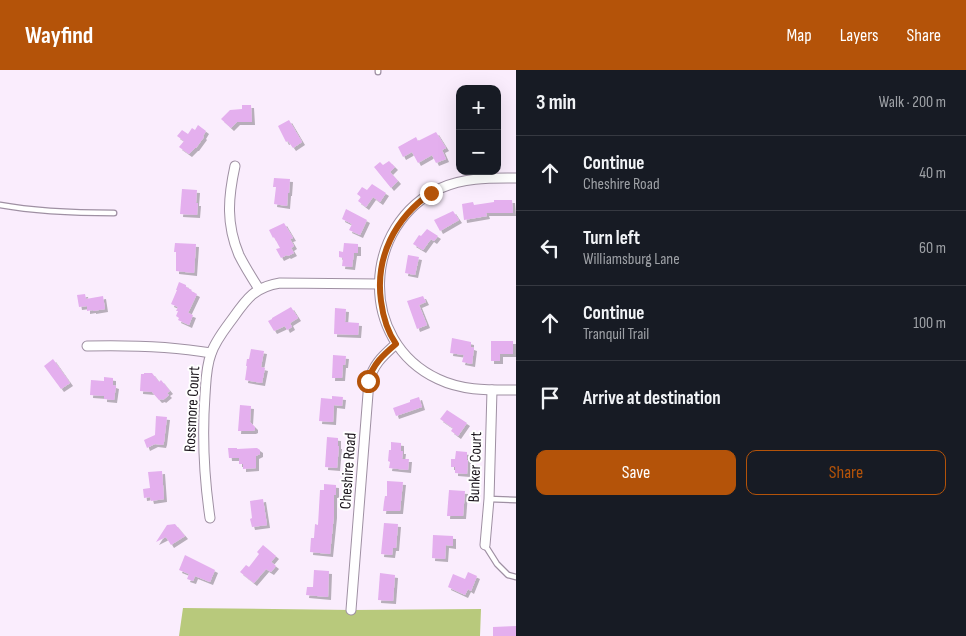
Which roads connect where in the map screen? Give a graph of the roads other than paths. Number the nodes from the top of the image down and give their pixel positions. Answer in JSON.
{"nodes":[{"id":1,"x":235,"y":166,"type":"dead end"},
{"id":2,"x":516,"y":178,"type":"edge"},
{"id":3,"x":0,"y":204,"type":"edge"},
{"id":4,"x":114,"y":213,"type":"dead end"},
{"id":5,"x":379,"y":284,"type":"junction"},
{"id":6,"x":259,"y":289,"type":"junction"},
{"id":7,"x":396,"y":344,"type":"junction"},
{"id":8,"x":87,"y":346,"type":"dead end"},
{"id":9,"x":211,"y":353,"type":"junction"},
{"id":10,"x":492,"y":390,"type":"junction"},
{"id":11,"x":516,"y":390,"type":"edge"},
{"id":12,"x":489,"y":499,"type":"junction"},
{"id":13,"x":516,"y":500,"type":"edge"},
{"id":14,"x":210,"y":518,"type":"dead end"},
{"id":15,"x":485,"y":545,"type":"joint"},
{"id":16,"x":516,"y":577,"type":"edge"},
{"id":17,"x":351,"y":610,"type":"dead end"}],
"edges":[{"from":1,"to":6,"type":"street"},
{"from":2,"to":5,"type":"street"},
{"from":3,"to":4,"type":"lane"},
{"from":5,"to":6,"type":"street","name":"Rossmore Court"},
{"from":5,"to":7,"type":"street"},
{"from":6,"to":9,"type":"street","name":"Rossmore Court"},
{"from":7,"to":10,"type":"street"},
{"from":7,"to":17,"type":"street","name":"Cheshire Road"},
{"from":8,"to":9,"type":"street"},
{"from":9,"to":14,"type":"street","name":"Rossmore Court"},
{"from":10,"to":11,"type":"street"},
{"from":10,"to":12,"type":"street","name":"Bunker Court"},
{"from":12,"to":13,"type":"lane"},
{"from":12,"to":15,"type":"street","name":"Bunker Court"},
{"from":15,"to":16,"type":"lane"}]}
